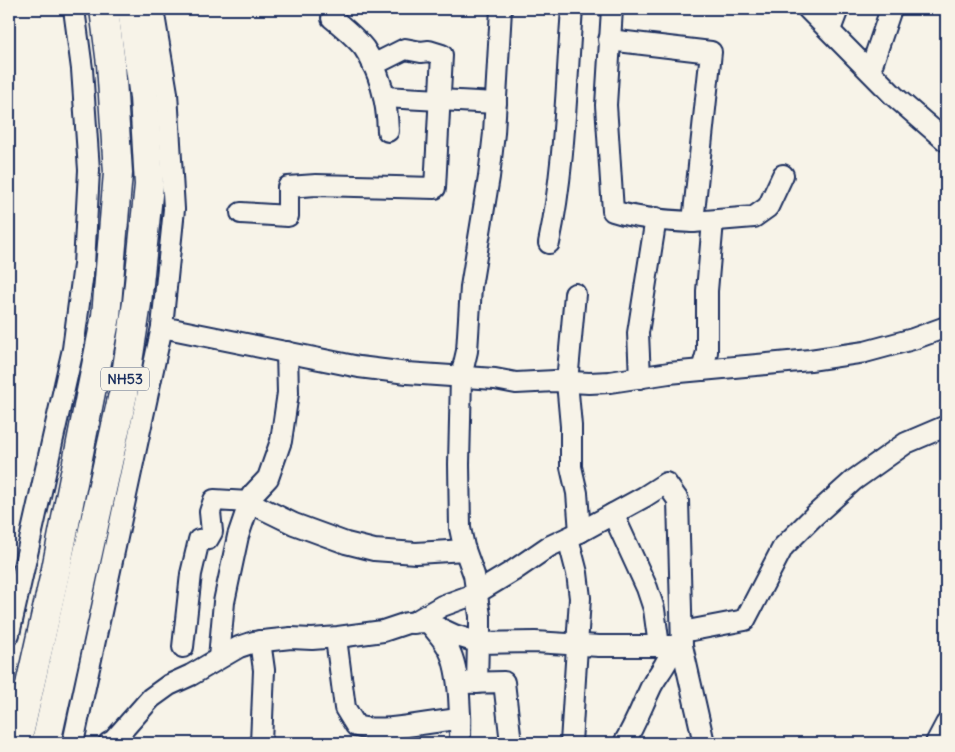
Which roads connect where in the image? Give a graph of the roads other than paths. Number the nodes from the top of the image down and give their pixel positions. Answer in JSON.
{"nodes":[{"id":1,"x":74,"y":9,"type":"edge"},
{"id":2,"x":104,"y":9,"type":"edge"},
{"id":3,"x":132,"y":9,"type":"edge"},
{"id":4,"x":152,"y":9,"type":"edge"},
{"id":5,"x":500,"y":9,"type":"edge"},
{"id":6,"x":572,"y":9,"type":"edge"},
{"id":7,"x":612,"y":9,"type":"edge"},
{"id":8,"x":808,"y":9,"type":"edge"},
{"id":9,"x":838,"y":9,"type":"edge"},
{"id":10,"x":891,"y":9,"type":"edge"},
{"id":11,"x":332,"y":18,"type":"dead end"},
{"id":12,"x":830,"y":30,"type":"junction"},
{"id":13,"x":609,"y":40,"type":"junction"},
{"id":14,"x":372,"y":65,"type":"junction"},
{"id":15,"x":870,"y":71,"type":"junction"},
{"id":16,"x":384,"y":97,"type":"junction"},
{"id":17,"x":439,"y":100,"type":"junction"},
{"id":18,"x":496,"y":103,"type":"junction"},
{"id":19,"x":388,"y":131,"type":"dead end"},
{"id":20,"x":946,"y":141,"type":"edge"},
{"id":21,"x":783,"y":175,"type":"dead end"},
{"id":22,"x":241,"y":213,"type":"dead end"},
{"id":23,"x":656,"y":218,"type":"junction"},
{"id":24,"x":713,"y":221,"type":"junction"},
{"id":25,"x":693,"y":222,"type":"junction"},
{"id":26,"x":549,"y":243,"type":"dead end"},
{"id":27,"x":575,"y":294,"type":"dead end"},
{"id":28,"x":162,"y":326,"type":"junction"},
{"id":29,"x":946,"y":327,"type":"edge"},
{"id":30,"x":287,"y":352,"type":"junction"},
{"id":31,"x":702,"y":370,"type":"junction"},
{"id":32,"x":461,"y":377,"type":"junction"},
{"id":33,"x":640,"y":378,"type":"junction"},
{"id":34,"x":567,"y":382,"type":"junction"},
{"id":35,"x":946,"y":426,"type":"edge"},
{"id":36,"x":249,"y":502,"type":"junction"},
{"id":37,"x":613,"y":514,"type":"junction"},
{"id":38,"x":574,"y":535,"type":"junction"},
{"id":39,"x":465,"y":550,"type":"junction"},
{"id":40,"x":478,"y":592,"type":"junction"},
{"id":41,"x":13,"y":596,"type":"edge"},
{"id":42,"x":422,"y":624,"type":"junction"},
{"id":43,"x":9,"y":634,"type":"edge"},
{"id":44,"x":336,"y":638,"type":"junction"},
{"id":45,"x":260,"y":641,"type":"junction"},
{"id":46,"x":478,"y":642,"type":"junction"},
{"id":47,"x":674,"y":643,"type":"junction"},
{"id":48,"x":577,"y":645,"type":"junction"},
{"id":49,"x":183,"y":647,"type":"dead end"},
{"id":50,"x":219,"y":658,"type":"junction"},
{"id":51,"x":477,"y":683,"type":"junction"},
{"id":52,"x":456,"y":684,"type":"junction"},
{"id":53,"x":460,"y":719,"type":"junction"},
{"id":54,"x":946,"y":724,"type":"edge"},
{"id":55,"x":373,"y":735,"type":"edge"},
{"id":56,"x":698,"y":739,"type":"edge"},
{"id":57,"x":18,"y":743,"type":"edge"},
{"id":58,"x":46,"y":743,"type":"edge"},
{"id":59,"x":73,"y":743,"type":"edge"},
{"id":60,"x":109,"y":743,"type":"edge"},
{"id":61,"x":261,"y":743,"type":"edge"},
{"id":62,"x":460,"y":743,"type":"edge"},
{"id":63,"x":511,"y":743,"type":"edge"},
{"id":64,"x":571,"y":743,"type":"edge"},
{"id":65,"x":624,"y":743,"type":"edge"},
{"id":66,"x":936,"y":743,"type":"edge"}],
"edges":[{"from":1,"to":41,"type":"street"},
{"from":2,"to":57,"type":"highway","number":"NH53"},
{"from":3,"to":58,"type":"highway","number":"NH53"},
{"from":4,"to":28,"type":"street"},
{"from":5,"to":18,"type":"street"},
{"from":6,"to":26,"type":"street"},
{"from":7,"to":13,"type":"street"},
{"from":8,"to":12,"type":"street"},
{"from":9,"to":12,"type":"street"},
{"from":10,"to":15,"type":"street"},
{"from":11,"to":14,"type":"street"},
{"from":12,"to":15,"type":"street"},
{"from":13,"to":23,"type":"street"},
{"from":13,"to":25,"type":"street"},
{"from":14,"to":16,"type":"street"},
{"from":14,"to":17,"type":"street"},
{"from":15,"to":20,"type":"street"},
{"from":16,"to":17,"type":"street"},
{"from":16,"to":19,"type":"street"},
{"from":17,"to":18,"type":"street"},
{"from":17,"to":22,"type":"street"},
{"from":18,"to":32,"type":"street"},
{"from":21,"to":24,"type":"street"},
{"from":23,"to":25,"type":"street"},
{"from":23,"to":33,"type":"street"},
{"from":24,"to":25,"type":"street"},
{"from":24,"to":31,"type":"street"},
{"from":27,"to":34,"type":"street"},
{"from":28,"to":30,"type":"street"},
{"from":28,"to":59,"type":"street"},
{"from":29,"to":31,"type":"street"},
{"from":30,"to":32,"type":"street"},
{"from":30,"to":36,"type":"street"},
{"from":31,"to":33,"type":"street"},
{"from":32,"to":34,"type":"street"},
{"from":32,"to":39,"type":"street"},
{"from":33,"to":34,"type":"street"},
{"from":34,"to":38,"type":"street"},
{"from":35,"to":47,"type":"street"},
{"from":36,"to":39,"type":"street"},
{"from":36,"to":49,"type":"street"},
{"from":36,"to":50,"type":"street"},
{"from":37,"to":38,"type":"street"},
{"from":37,"to":47,"type":"street"},
{"from":37,"to":47,"type":"street"},
{"from":38,"to":40,"type":"street"},
{"from":38,"to":48,"type":"street"},
{"from":39,"to":40,"type":"street"},
{"from":40,"to":42,"type":"street"},
{"from":40,"to":46,"type":"street"},
{"from":41,"to":43,"type":"street"},
{"from":42,"to":44,"type":"street"},
{"from":42,"to":46,"type":"street"},
{"from":42,"to":52,"type":"street"},
{"from":44,"to":45,"type":"street"},
{"from":44,"to":55,"type":"street"},
{"from":45,"to":50,"type":"street"},
{"from":45,"to":61,"type":"street"},
{"from":46,"to":48,"type":"street"},
{"from":46,"to":51,"type":"street"},
{"from":47,"to":48,"type":"street"},
{"from":47,"to":56,"type":"street"},
{"from":47,"to":65,"type":"street"},
{"from":48,"to":64,"type":"street"},
{"from":50,"to":60,"type":"street"},
{"from":51,"to":52,"type":"street"},
{"from":51,"to":63,"type":"street"},
{"from":52,"to":53,"type":"street"},
{"from":53,"to":55,"type":"street"},
{"from":53,"to":62,"type":"street"},
{"from":54,"to":66,"type":"street"}]}
